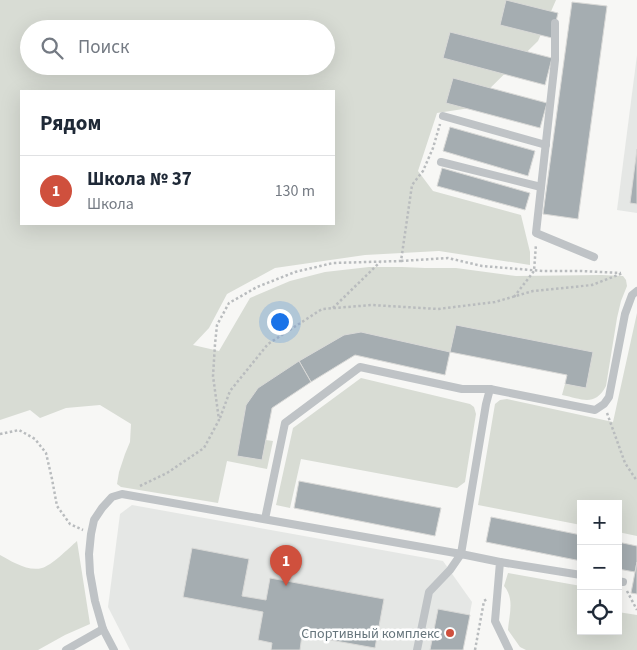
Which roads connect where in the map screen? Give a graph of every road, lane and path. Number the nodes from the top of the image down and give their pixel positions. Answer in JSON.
{"nodes":[{"id":1,"x":555,"y":23,"type":"dead end"},
{"id":2,"x":443,"y":116,"type":"joint"},
{"id":3,"x":546,"y":146,"type":"junction"},
{"id":4,"x":441,"y":162,"type":"dead end"},
{"id":5,"x":541,"y":187,"type":"junction"},
{"id":6,"x":536,"y":233,"type":"junction"},
{"id":7,"x":594,"y":257,"type":"dead end"},
{"id":8,"x":401,"y":261,"type":"junction"},
{"id":9,"x":380,"y":262,"type":"junction"},
{"id":10,"x":534,"y":271,"type":"junction"},
{"id":11,"x":637,"y":291,"type":"edge"},
{"id":12,"x":514,"y":297,"type":"junction"},
{"id":13,"x":332,"y":309,"type":"junction"},
{"id":14,"x":490,"y":389,"type":"junction"},
{"id":15,"x":604,"y":404,"type":"junction"},
{"id":16,"x":219,"y":420,"type":"junction"},
{"id":17,"x":0,"y":434,"type":"edge"},
{"id":18,"x":637,"y":481,"type":"edge"},
{"id":19,"x":140,"y":485,"type":"dead end"},
{"id":20,"x":265,"y":519,"type":"junction"},
{"id":21,"x":91,"y":534,"type":"junction"},
{"id":22,"x":462,"y":554,"type":"junction"},
{"id":23,"x":500,"y":562,"type":"junction"},
{"id":24,"x":577,"y":574,"type":"edge"},
{"id":25,"x":622,"y":585,"type":"edge"},
{"id":26,"x":498,"y":589,"type":"junction"},
{"id":27,"x":637,"y":610,"type":"edge"},
{"id":28,"x":103,"y":629,"type":"junction"},
{"id":29,"x":66,"y":650,"type":"edge"},
{"id":30,"x":114,"y":650,"type":"edge"},
{"id":31,"x":417,"y":650,"type":"edge"},
{"id":32,"x":475,"y":650,"type":"edge"},
{"id":33,"x":509,"y":650,"type":"edge"}],
"edges":[{"from":1,"to":3,"type":"lane"},
{"from":2,"to":3,"type":"lane"},
{"from":2,"to":8,"type":"path"},
{"from":3,"to":5,"type":"lane"},
{"from":4,"to":5,"type":"lane"},
{"from":5,"to":6,"type":"lane"},
{"from":6,"to":7,"type":"lane"},
{"from":6,"to":10,"type":"path"},
{"from":8,"to":9,"type":"path"},
{"from":8,"to":10,"type":"path"},
{"from":9,"to":13,"type":"path"},
{"from":9,"to":16,"type":"path"},
{"from":10,"to":12,"type":"path"},
{"from":10,"to":12,"type":"path"},
{"from":11,"to":15,"type":"lane"},
{"from":12,"to":13,"type":"path"},
{"from":13,"to":16,"type":"path"},
{"from":14,"to":15,"type":"lane"},
{"from":14,"to":20,"type":"lane"},
{"from":14,"to":22,"type":"lane"},
{"from":15,"to":18,"type":"path"},
{"from":16,"to":19,"type":"path"},
{"from":17,"to":21,"type":"path"},
{"from":20,"to":21,"type":"lane"},
{"from":20,"to":22,"type":"lane"},
{"from":21,"to":28,"type":"lane"},
{"from":22,"to":23,"type":"lane"},
{"from":22,"to":31,"type":"lane"},
{"from":23,"to":24,"type":"lane"},
{"from":23,"to":26,"type":"lane"},
{"from":25,"to":27,"type":"path"},
{"from":26,"to":32,"type":"path"},
{"from":26,"to":33,"type":"lane"},
{"from":28,"to":29,"type":"lane"},
{"from":28,"to":30,"type":"lane"}]}
